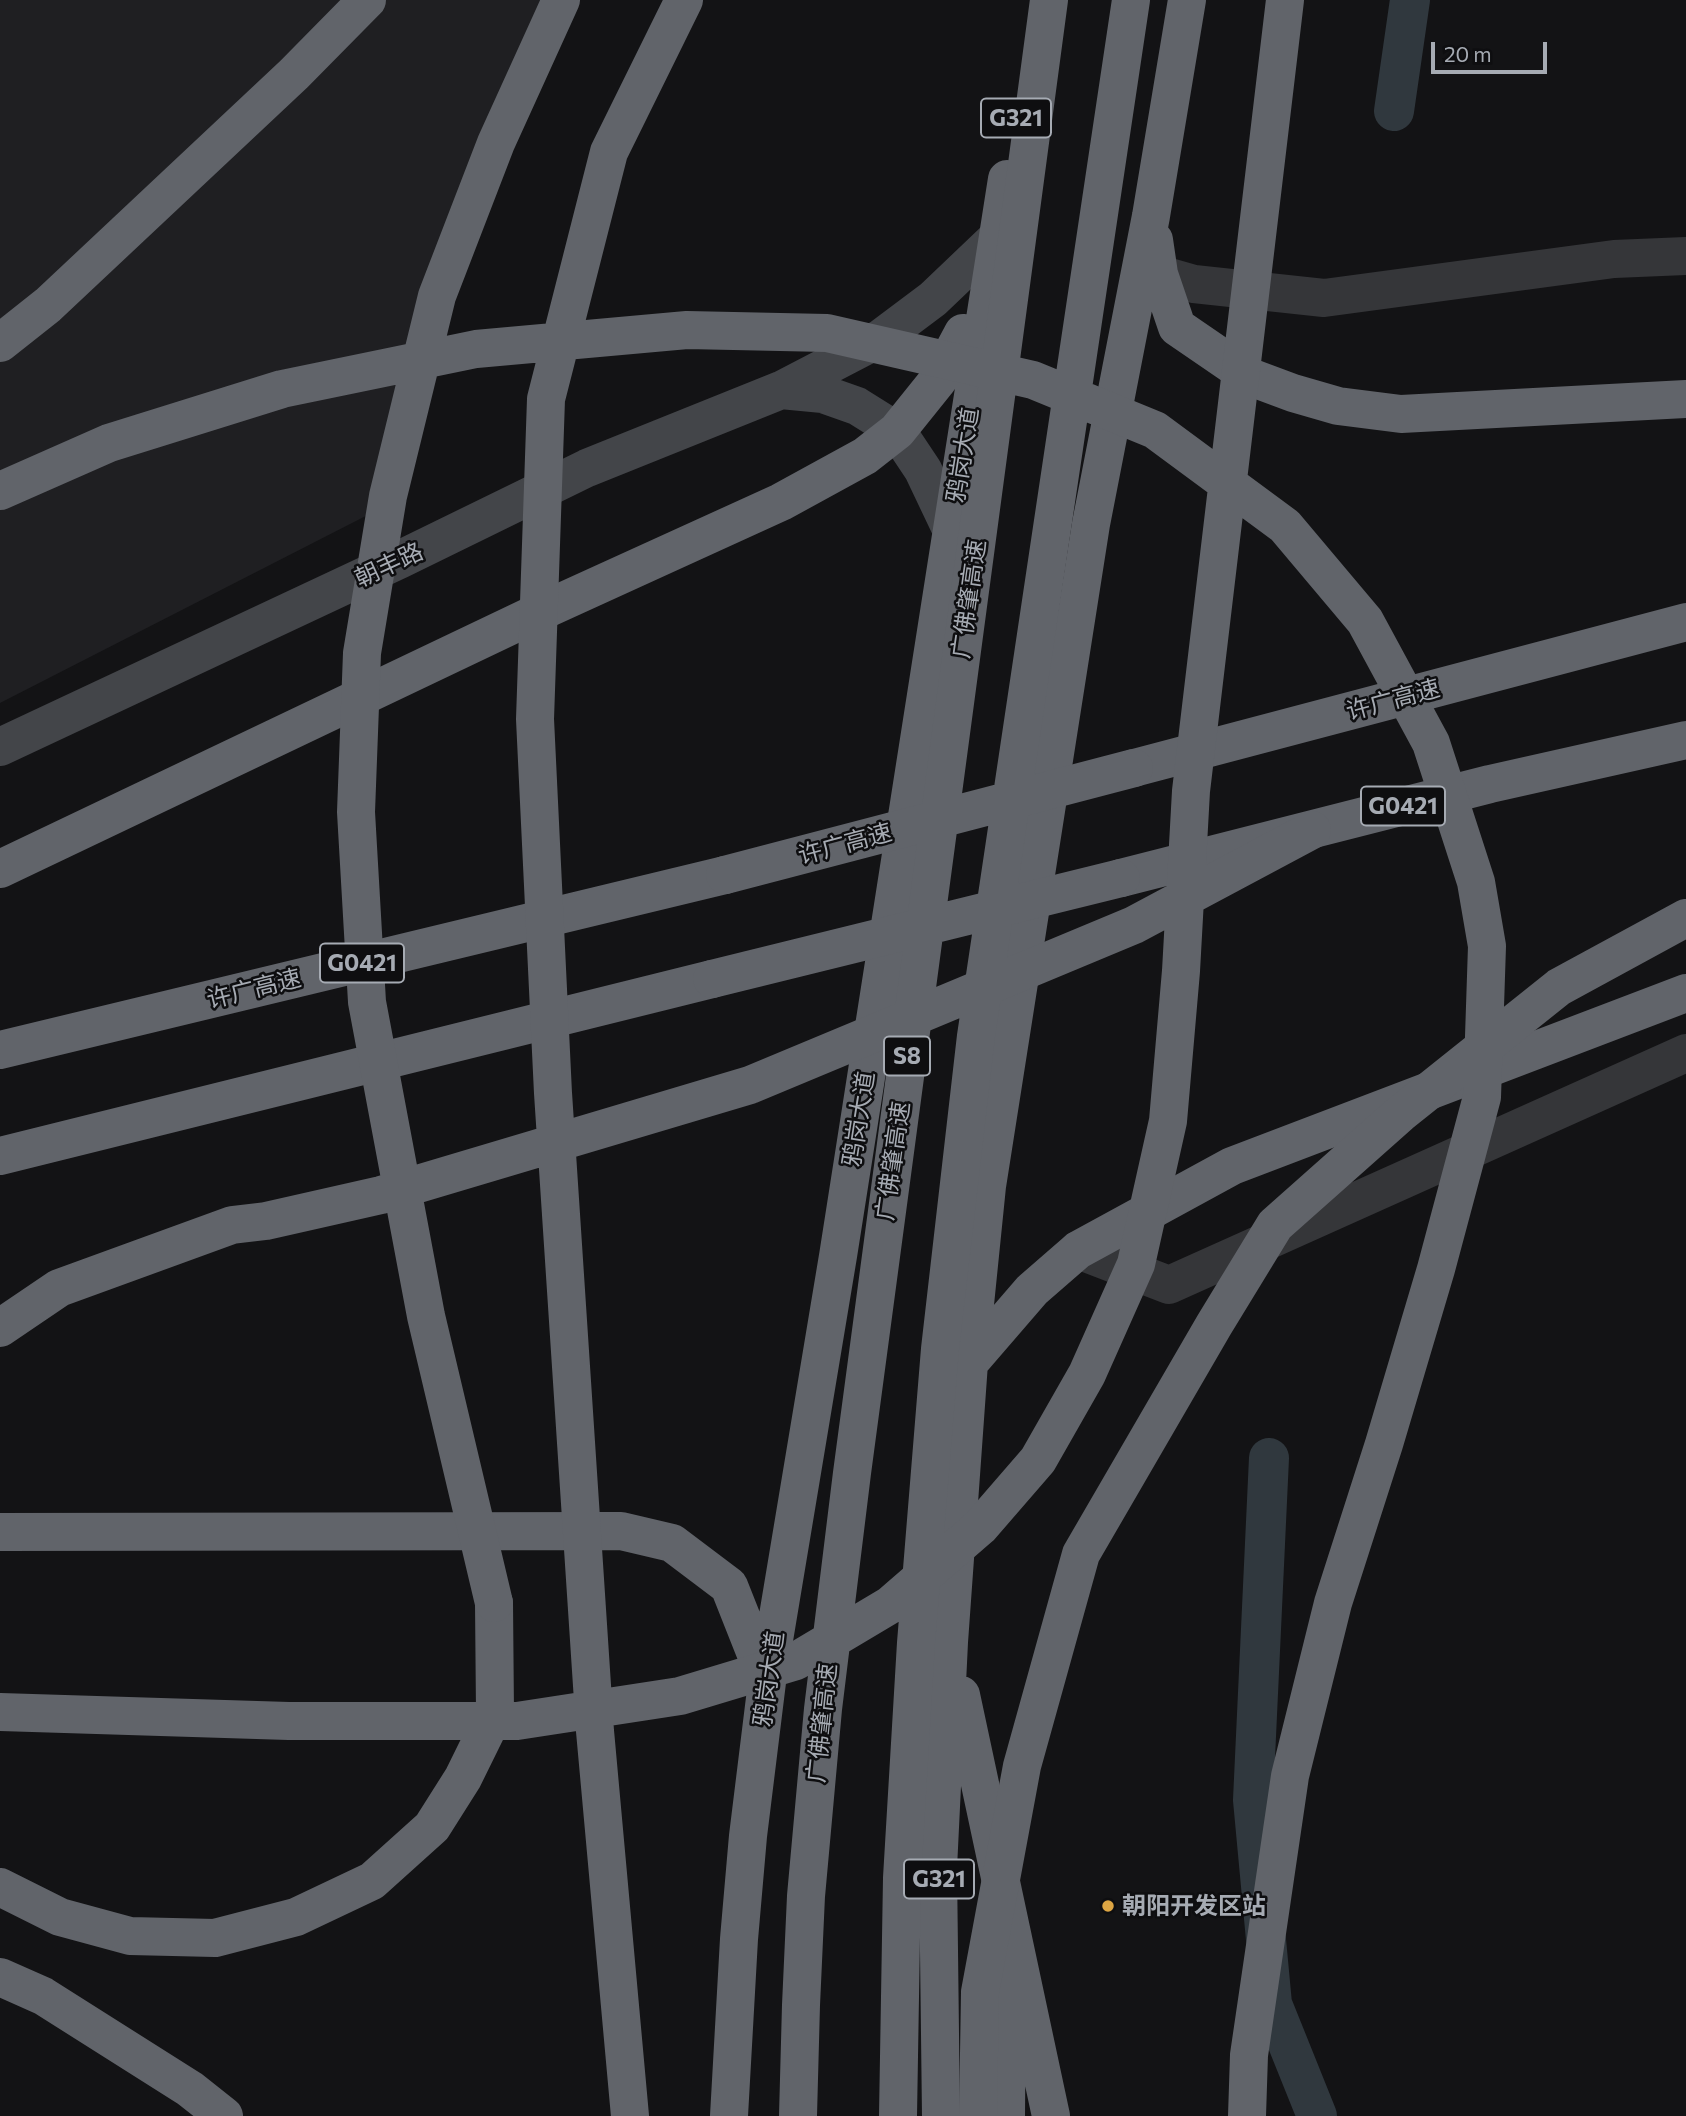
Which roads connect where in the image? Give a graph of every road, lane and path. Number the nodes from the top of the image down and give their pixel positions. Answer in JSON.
{"nodes":[{"id":1,"x":367,"y":0,"type":"edge"},
{"id":2,"x":561,"y":0,"type":"edge"},
{"id":3,"x":684,"y":0,"type":"edge"},
{"id":4,"x":1034,"y":0,"type":"edge"},
{"id":5,"x":1049,"y":0,"type":"edge"},
{"id":6,"x":1131,"y":0,"type":"edge"},
{"id":7,"x":1187,"y":0,"type":"edge"},
{"id":8,"x":1285,"y":0,"type":"edge"},
{"id":9,"x":1151,"y":216,"type":"junction"},
{"id":10,"x":998,"y":237,"type":"junction"},
{"id":11,"x":1686,"y":256,"type":"edge"},
{"id":12,"x":1159,"y":274,"type":"junction"},
{"id":13,"x":990,"y":286,"type":"junction"},
{"id":14,"x":0,"y":343,"type":"edge"},
{"id":15,"x":781,"y":390,"type":"junction"},
{"id":16,"x":1686,"y":399,"type":"edge"},
{"id":17,"x":897,"y":431,"type":"junction"},
{"id":18,"x":0,"y":491,"type":"edge"},
{"id":19,"x":951,"y":529,"type":"junction"},
{"id":20,"x":1686,"y":622,"type":"edge"},
{"id":21,"x":1686,"y":740,"type":"edge"},
{"id":22,"x":0,"y":747,"type":"edge"},
{"id":23,"x":1312,"y":830,"type":"junction"},
{"id":24,"x":0,"y":869,"type":"edge"},
{"id":25,"x":1686,"y":918,"type":"edge"},
{"id":26,"x":1686,"y":993,"type":"edge"},
{"id":27,"x":0,"y":1050,"type":"edge"},
{"id":28,"x":1686,"y":1053,"type":"edge"},
{"id":29,"x":0,"y":1156,"type":"edge"},
{"id":30,"x":1078,"y":1250,"type":"junction"},
{"id":31,"x":0,"y":1328,"type":"edge"},
{"id":32,"x":969,"y":1363,"type":"junction"},
{"id":33,"x":0,"y":1532,"type":"edge"},
{"id":34,"x":949,"y":1642,"type":"junction"},
{"id":35,"x":767,"y":1682,"type":"junction"},
{"id":36,"x":0,"y":1712,"type":"edge"},
{"id":37,"x":0,"y":1888,"type":"edge"},
{"id":38,"x":1008,"y":1917,"type":"junction"},
{"id":39,"x":0,"y":1977,"type":"edge"},
{"id":40,"x":224,"y":2116,"type":"edge"},
{"id":41,"x":630,"y":2116,"type":"edge"},
{"id":42,"x":729,"y":2116,"type":"edge"},
{"id":43,"x":798,"y":2116,"type":"edge"},
{"id":44,"x":898,"y":2116,"type":"edge"},
{"id":45,"x":941,"y":2116,"type":"edge"},
{"id":46,"x":978,"y":2116,"type":"edge"},
{"id":47,"x":1006,"y":2116,"type":"edge"},
{"id":48,"x":1051,"y":2116,"type":"edge"},
{"id":49,"x":1247,"y":2116,"type":"edge"}],
"edges":[{"from":1,"to":14,"type":"highway"},
{"from":2,"to":37,"type":"highway","bridge":true},
{"from":3,"to":41,"type":"highway","bridge":true},
{"from":4,"to":10,"type":"highway","name":"鸦岗大道","number":"G321"},
{"from":5,"to":43,"type":"highway","name":"广佛肇高速","number":"S8","bridge":true},
{"from":6,"to":44,"type":"highway","bridge":true},
{"from":7,"to":9,"type":"highway"},
{"from":8,"to":36,"type":"highway","bridge":true},
{"from":9,"to":12,"type":"highway"},
{"from":9,"to":32,"type":"highway"},
{"from":10,"to":13,"type":"highway","name":"鸦岗大道"},
{"from":10,"to":15,"type":"street","name":"朝丰路"},
{"from":11,"to":12,"type":"street"},
{"from":12,"to":16,"type":"highway"},
{"from":13,"to":17,"type":"highway"},
{"from":13,"to":19,"type":"highway","name":"鸦岗大道"},
{"from":15,"to":17,"type":"street"},
{"from":15,"to":22,"type":"street","name":"朝丰路"},
{"from":17,"to":19,"type":"street"},
{"from":17,"to":24,"type":"highway"},
{"from":18,"to":49,"type":"highway","bridge":true},
{"from":19,"to":35,"type":"highway","name":"鸦岗大道"},
{"from":20,"to":27,"type":"highway","name":"许广高速","number":"G0421","bridge":true},
{"from":21,"to":23,"type":"highway","number":"G0421"},
{"from":23,"to":29,"type":"highway","number":"G0421","bridge":true},
{"from":23,"to":31,"type":"highway","bridge":true},
{"from":25,"to":46,"type":"highway","bridge":true},
{"from":26,"to":30,"type":"highway"},
{"from":28,"to":30,"type":"street"},
{"from":30,"to":32,"type":"highway"},
{"from":32,"to":34,"type":"highway"},
{"from":33,"to":35,"type":"highway"},
{"from":34,"to":38,"type":"highway"},
{"from":34,"to":45,"type":"highway","number":"G321"},
{"from":35,"to":42,"type":"highway","name":"鸦岗大道"},
{"from":38,"to":47,"type":"highway"},
{"from":38,"to":48,"type":"highway"},
{"from":39,"to":40,"type":"highway"}]}
